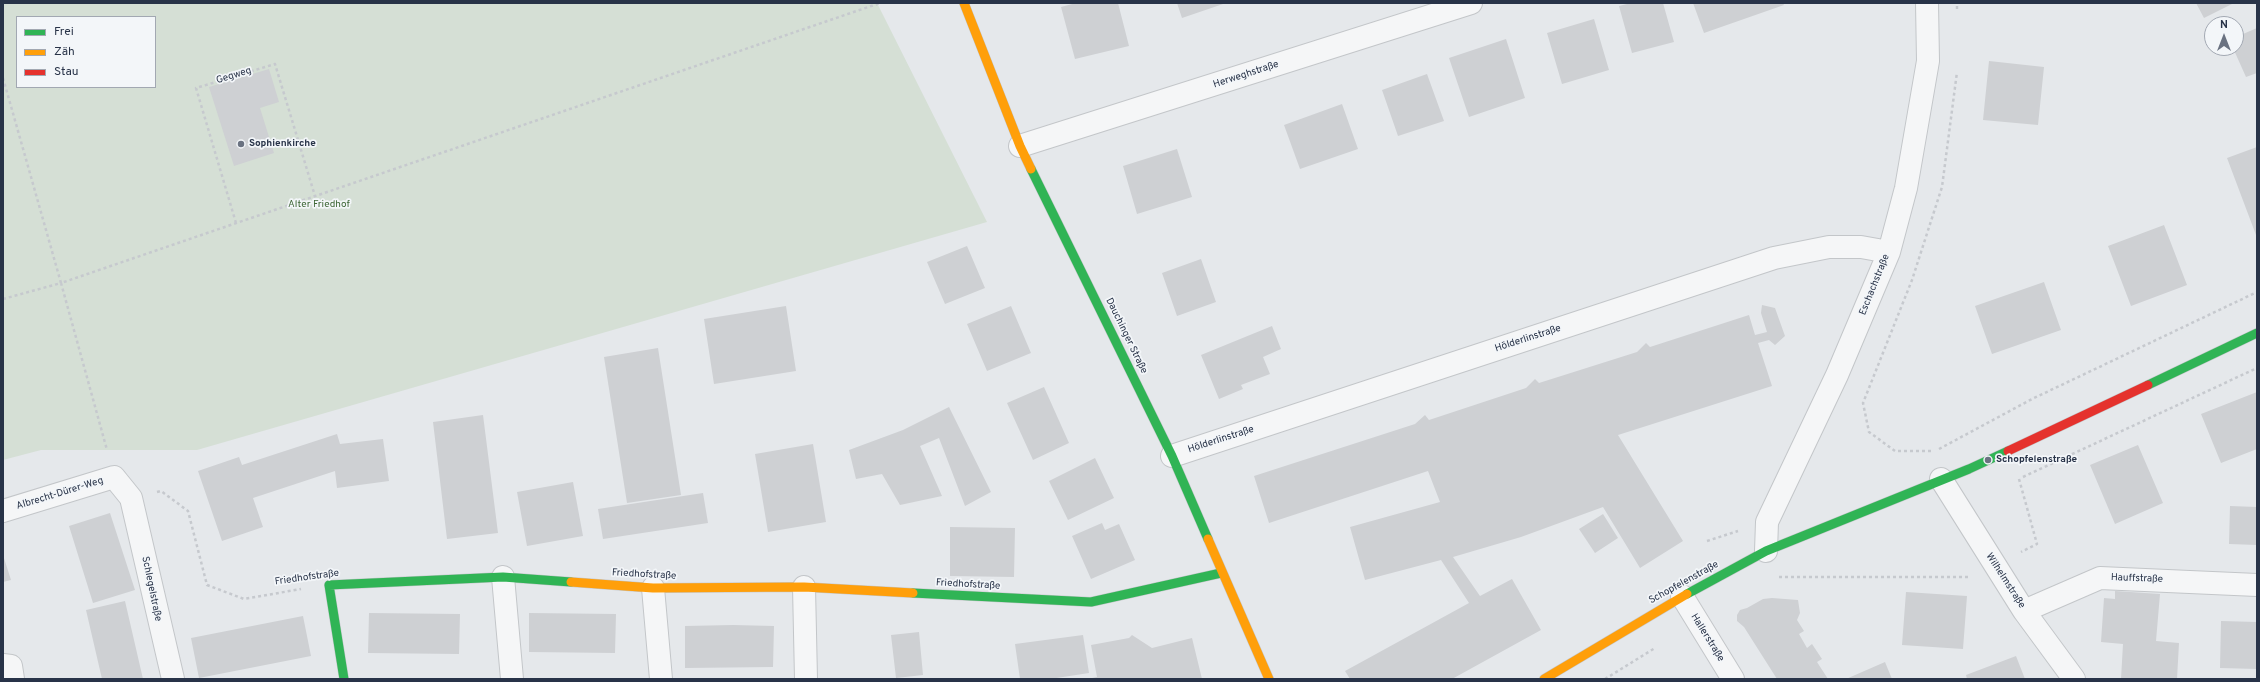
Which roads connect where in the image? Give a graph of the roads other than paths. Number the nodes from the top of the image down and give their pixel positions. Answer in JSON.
{"nodes":[{"id":1,"x":964,"y":3,"type":"edge"},
{"id":2,"x":1471,"y":3,"type":"edge"},
{"id":3,"x":1927,"y":3,"type":"edge"},
{"id":4,"x":1020,"y":146,"type":"junction"},
{"id":5,"x":1889,"y":252,"type":"junction"},
{"id":6,"x":2257,"y":333,"type":"edge"},
{"id":7,"x":1172,"y":456,"type":"junction"},
{"id":8,"x":1941,"y":480,"type":"junction"},
{"id":9,"x":131,"y":498,"type":"joint"},
{"id":10,"x":3,"y":511,"type":"edge"},
{"id":11,"x":1766,"y":551,"type":"junction"},
{"id":12,"x":1221,"y":573,"type":"junction"},
{"id":13,"x":503,"y":577,"type":"junction"},
{"id":14,"x":2257,"y":585,"type":"edge"},
{"id":15,"x":804,"y":587,"type":"junction"},
{"id":16,"x":653,"y":588,"type":"junction"},
{"id":17,"x":1682,"y":596,"type":"junction"},
{"id":18,"x":2024,"y":611,"type":"junction"},
{"id":19,"x":173,"y":679,"type":"edge"},
{"id":20,"x":344,"y":679,"type":"edge"},
{"id":21,"x":512,"y":679,"type":"edge"},
{"id":22,"x":661,"y":679,"type":"edge"},
{"id":23,"x":806,"y":679,"type":"edge"},
{"id":24,"x":1269,"y":679,"type":"edge"},
{"id":25,"x":1544,"y":679,"type":"edge"},
{"id":26,"x":1734,"y":679,"type":"edge"},
{"id":27,"x":2074,"y":679,"type":"edge"}],
"edges":[{"from":1,"to":4,"type":"street","name":"Dauchinger Straße"},
{"from":2,"to":4,"type":"street","name":"Herweghstraße"},
{"from":3,"to":5,"type":"street","name":"Eschachstraße"},
{"from":4,"to":7,"type":"street","name":"Dauchinger Straße"},
{"from":5,"to":7,"type":"street","name":"Hölderlinstraße"},
{"from":5,"to":11,"type":"street","name":"Eschachstraße"},
{"from":6,"to":8,"type":"street","name":"Schopfelenstraße"},
{"from":7,"to":12,"type":"street","name":"Dauchinger Straße"},
{"from":8,"to":11,"type":"street","name":"Schopfelenstraße"},
{"from":8,"to":18,"type":"street","name":"Wilhelmstraße"},
{"from":9,"to":10,"type":"street","name":"Albrecht-Dürer-Weg"},
{"from":9,"to":19,"type":"street","name":"Schlegelstraße"},
{"from":11,"to":17,"type":"street","name":"Schopfelenstraße"},
{"from":12,"to":15,"type":"street","name":"Friedhofstraße"},
{"from":12,"to":24,"type":"street","name":"Dauchinger Straße"},
{"from":13,"to":16,"type":"street","name":"Friedhofstraße"},
{"from":13,"to":20,"type":"street","name":"Friedhofstraße"},
{"from":13,"to":21,"type":"street"},
{"from":14,"to":18,"type":"street","name":"Hauffstraße"},
{"from":15,"to":16,"type":"street","name":"Friedhofstraße"},
{"from":15,"to":23,"type":"street"},
{"from":16,"to":22,"type":"street"},
{"from":17,"to":25,"type":"street","name":"Schopfelenstraße"},
{"from":17,"to":26,"type":"street","name":"Hallerstraße"},
{"from":18,"to":27,"type":"street","name":"Wilhelmstraße"}]}
